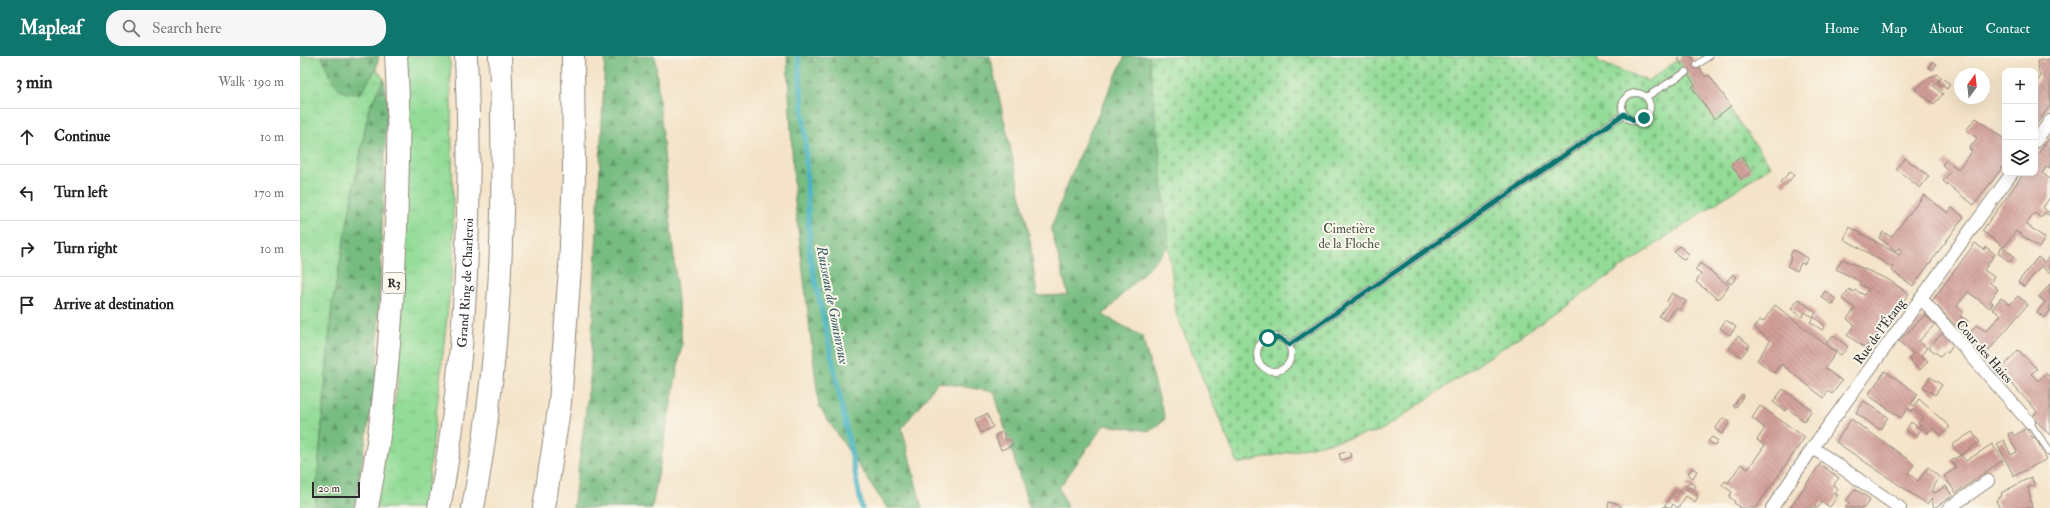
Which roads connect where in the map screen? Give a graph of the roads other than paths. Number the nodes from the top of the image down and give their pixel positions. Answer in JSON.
{"nodes":[{"id":1,"x":396,"y":56,"type":"edge"},
{"id":2,"x":466,"y":56,"type":"edge"},
{"id":3,"x":500,"y":56,"type":"edge"},
{"id":4,"x":573,"y":56,"type":"edge"},
{"id":5,"x":1709,"y":56,"type":"edge"},
{"id":6,"x":1697,"y":65,"type":"dead end"},
{"id":7,"x":1686,"y":72,"type":"dead end"},
{"id":8,"x":1646,"y":97,"type":"junction"},
{"id":9,"x":1624,"y":114,"type":"junction"},
{"id":10,"x":2050,"y":121,"type":"edge"},
{"id":11,"x":2036,"y":140,"type":"edge"},
{"id":12,"x":2010,"y":176,"type":"edge"},
{"id":13,"x":1920,"y":298,"type":"junction"},
{"id":14,"x":1289,"y":345,"type":"junction"},
{"id":15,"x":2029,"y":422,"type":"joint"},
{"id":16,"x":1813,"y":448,"type":"junction"},
{"id":17,"x":2050,"y":452,"type":"edge"},
{"id":18,"x":1988,"y":481,"type":"dead end"},
{"id":19,"x":367,"y":508,"type":"edge"},
{"id":20,"x":439,"y":508,"type":"edge"},
{"id":21,"x":473,"y":508,"type":"edge"},
{"id":22,"x":544,"y":508,"type":"edge"},
{"id":23,"x":1772,"y":508,"type":"edge"},
{"id":24,"x":1900,"y":508,"type":"edge"},
{"id":25,"x":1949,"y":508,"type":"edge"}],
"edges":[{"from":1,"to":19,"type":"highway","number":"R3"},
{"from":2,"to":20,"type":"highway","name":"Grand Ring de Charleroi"},
{"from":3,"to":21,"type":"highway"},
{"from":4,"to":22,"type":"highway"},
{"from":5,"to":6,"type":"lane"},
{"from":7,"to":8,"type":"lane"},
{"from":8,"to":9,"type":"lane"},
{"from":8,"to":9,"type":"lane"},
{"from":9,"to":14,"type":"lane"},
{"from":10,"to":11,"type":"street"},
{"from":12,"to":13,"type":"street","name":"Rue de l'Étang"},
{"from":13,"to":15,"type":"street","name":"Cour des Haies"},
{"from":13,"to":16,"type":"street","name":"Rue de l'Étang"},
{"from":14,"to":14,"type":"lane"},
{"from":15,"to":17,"type":"lane"},
{"from":16,"to":23,"type":"street","name":"Rue de l'Étang"},
{"from":16,"to":24,"type":"street"},
{"from":18,"to":25,"type":"street"}]}
